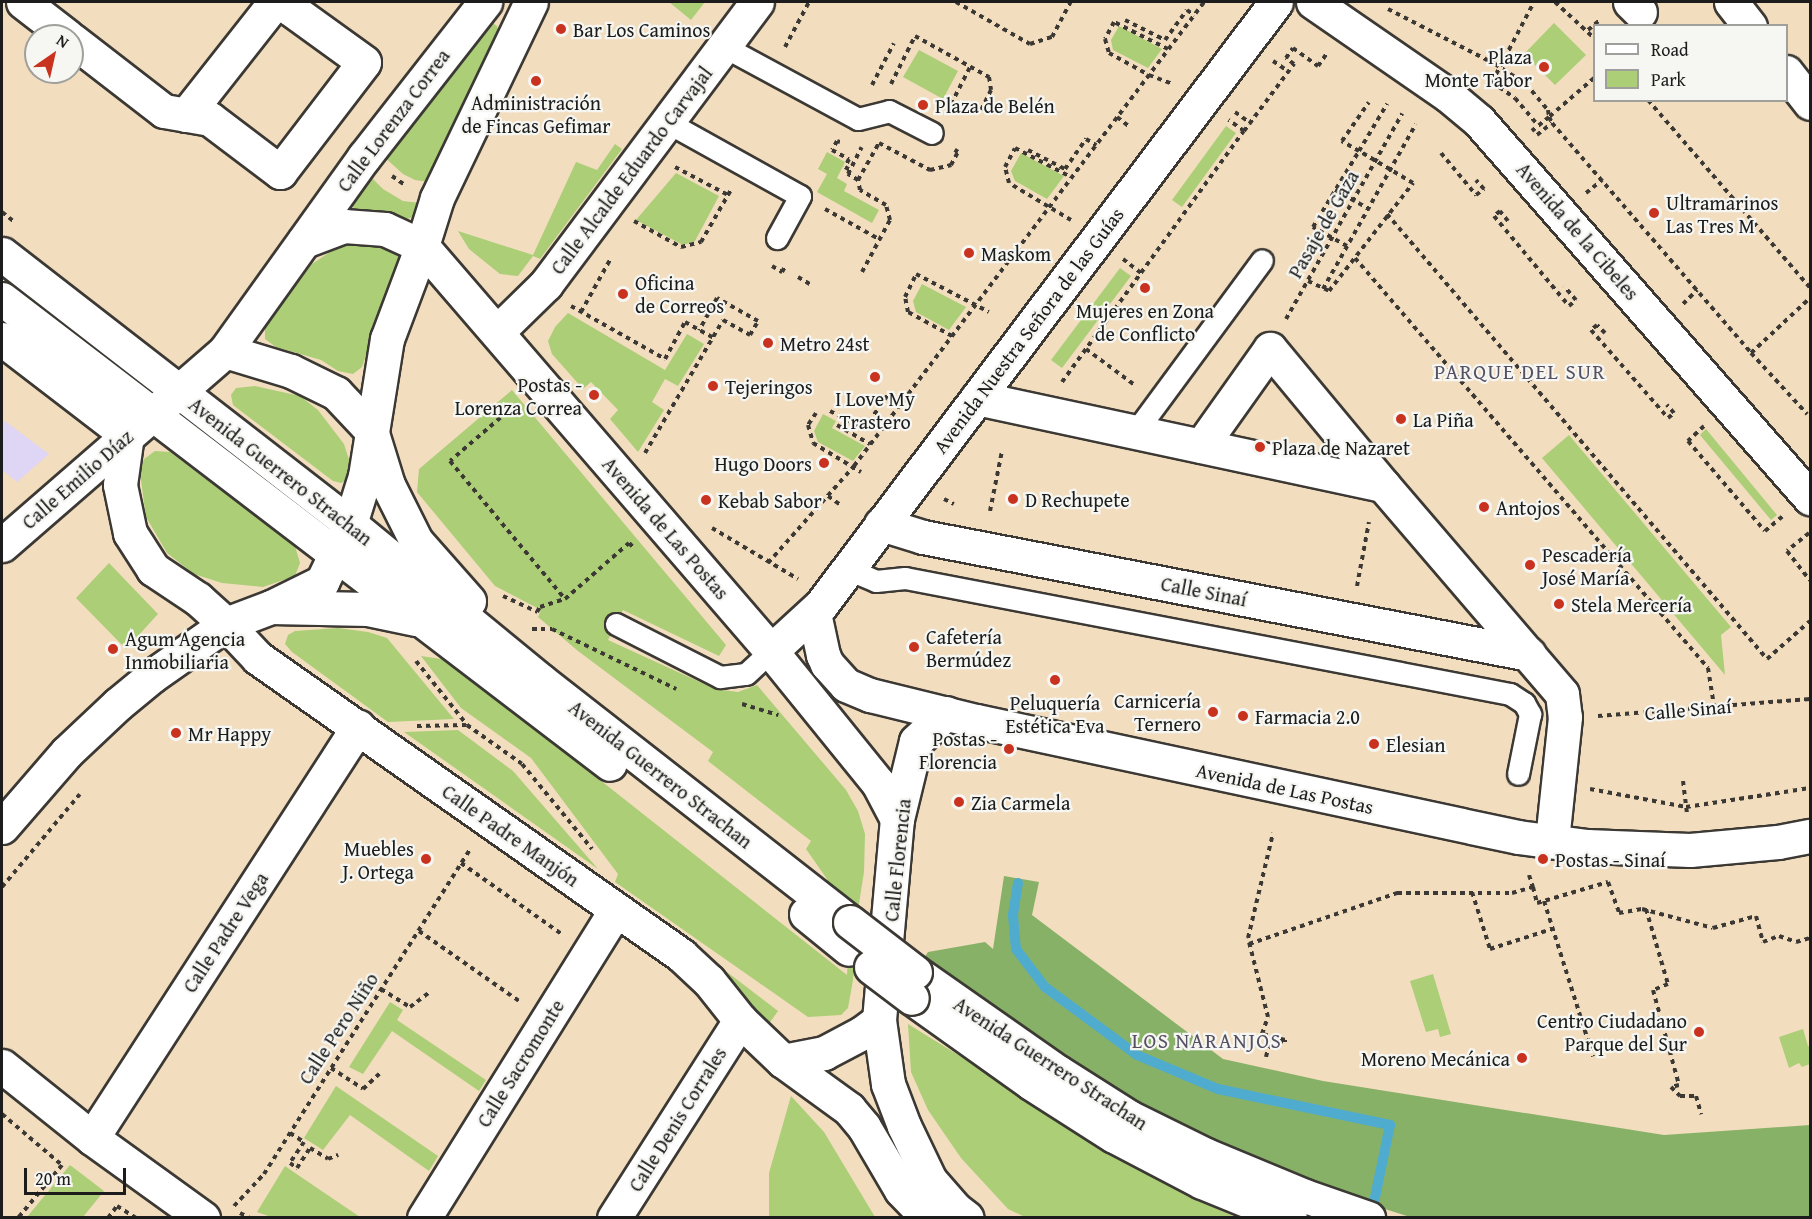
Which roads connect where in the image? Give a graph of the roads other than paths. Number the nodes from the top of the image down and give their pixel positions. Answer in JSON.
{"nodes":[{"id":1,"x":23,"y":2,"type":"edge"},
{"id":2,"x":275,"y":2,"type":"edge"},
{"id":3,"x":288,"y":2,"type":"edge"},
{"id":4,"x":484,"y":2,"type":"edge"},
{"id":5,"x":531,"y":2,"type":"edge"},
{"id":6,"x":758,"y":2,"type":"edge"},
{"id":7,"x":1276,"y":2,"type":"edge"},
{"id":8,"x":1313,"y":2,"type":"edge"},
{"id":9,"x":1731,"y":2,"type":"edge"},
{"id":10,"x":51,"y":24,"type":"edge"},
{"id":11,"x":1748,"y":24,"type":"edge"},
{"id":12,"x":723,"y":46,"type":"junction"},
{"id":13,"x":84,"y":49,"type":"edge"},
{"id":14,"x":186,"y":115,"type":"junction"},
{"id":15,"x":667,"y":122,"type":"junction"},
{"id":16,"x":932,"y":133,"type":"dead end"},
{"id":17,"x":777,"y":238,"type":"dead end"},
{"id":18,"x":304,"y":241,"type":"junction"},
{"id":19,"x":422,"y":246,"type":"junction"},
{"id":20,"x":2,"y":254,"type":"edge"},
{"id":21,"x":1262,"y":260,"type":"dead end"},
{"id":22,"x":2,"y":299,"type":"edge"},
{"id":23,"x":497,"y":332,"type":"junction"},
{"id":24,"x":2,"y":339,"type":"edge"},
{"id":25,"x":225,"y":351,"type":"junction"},
{"id":26,"x":179,"y":392,"type":"junction"},
{"id":27,"x":977,"y":398,"type":"junction"},
{"id":28,"x":154,"y":414,"type":"junction"},
{"id":29,"x":371,"y":430,"type":"junction"},
{"id":30,"x":1136,"y":432,"type":"junction"},
{"id":31,"x":127,"y":435,"type":"junction"},
{"id":32,"x":1201,"y":446,"type":"junction"},
{"id":33,"x":1810,"y":498,"type":"edge"},
{"id":34,"x":1377,"y":500,"type":"junction"},
{"id":35,"x":351,"y":524,"type":"junction"},
{"id":36,"x":880,"y":524,"type":"junction"},
{"id":37,"x":2,"y":545,"type":"edge"},
{"id":38,"x":337,"y":556,"type":"junction"},
{"id":39,"x":855,"y":558,"type":"junction"},
{"id":40,"x":271,"y":607,"type":"junction"},
{"id":41,"x":814,"y":613,"type":"junction"},
{"id":42,"x":423,"y":621,"type":"junction"},
{"id":43,"x":226,"y":624,"type":"junction"},
{"id":44,"x":616,"y":624,"type":"dead end"},
{"id":45,"x":771,"y":651,"type":"junction"},
{"id":46,"x":1529,"y":654,"type":"junction"},
{"id":47,"x":540,"y":680,"type":"junction"},
{"id":48,"x":946,"y":713,"type":"junction"},
{"id":49,"x":358,"y":727,"type":"junction"},
{"id":50,"x":1518,"y":774,"type":"dead end"},
{"id":51,"x":897,"y":819,"type":"junction"},
{"id":52,"x":2,"y":827,"type":"edge"},
{"id":53,"x":1810,"y":836,"type":"edge"},
{"id":54,"x":1552,"y":842,"type":"junction"},
{"id":55,"x":616,"y":910,"type":"junction"},
{"id":56,"x":850,"y":935,"type":"junction"},
{"id":57,"x":913,"y":985,"type":"junction"},
{"id":58,"x":740,"y":1020,"type":"junction"},
{"id":59,"x":879,"y":1020,"type":"junction"},
{"id":60,"x":783,"y":1061,"type":"junction"},
{"id":61,"x":2,"y":1066,"type":"edge"},
{"id":62,"x":92,"y":1138,"type":"junction"},
{"id":63,"x":203,"y":1218,"type":"edge"},
{"id":64,"x":424,"y":1218,"type":"edge"},
{"id":65,"x":614,"y":1218,"type":"edge"},
{"id":66,"x":929,"y":1218,"type":"edge"},
{"id":67,"x":967,"y":1218,"type":"edge"},
{"id":68,"x":1290,"y":1218,"type":"edge"},
{"id":69,"x":1368,"y":1218,"type":"edge"}],
"edges":[{"from":1,"to":10,"type":"street"},
{"from":2,"to":14,"type":"street"},
{"from":3,"to":14,"type":"street"},
{"from":4,"to":18,"type":"street","name":"Calle Lorenza Correa"},
{"from":5,"to":19,"type":"street"},
{"from":6,"to":12,"type":"street","name":"Calle Alcalde Eduardo Carvajal"},
{"from":7,"to":27,"type":"street","name":"Avenida Nuestra Señora de las Guías"},
{"from":8,"to":33,"type":"street","name":"Avenida de la Cibeles"},
{"from":9,"to":11,"type":"street"},
{"from":12,"to":15,"type":"street","name":"Calle Alcalde Eduardo Carvajal"},
{"from":12,"to":16,"type":"lane"},
{"from":13,"to":14,"type":"street"},
{"from":15,"to":17,"type":"lane"},
{"from":15,"to":23,"type":"street","name":"Calle Alcalde Eduardo Carvajal"},
{"from":18,"to":19,"type":"street"},
{"from":18,"to":25,"type":"street","name":"Calle Lorenza Correa"},
{"from":19,"to":23,"type":"street","name":"Avenida de Las Postas"},
{"from":19,"to":29,"type":"street"},
{"from":20,"to":26,"type":"street","name":"Avenida Guerrero Strachan"},
{"from":21,"to":30,"type":"lane"},
{"from":22,"to":28,"type":"street","name":"Avenida Guerrero Strachan"},
{"from":23,"to":45,"type":"street","name":"Avenida de Las Postas"},
{"from":24,"to":31,"type":"street"},
{"from":25,"to":26,"type":"street","name":"Calle Lorenza Correa"},
{"from":25,"to":29,"type":"street"},
{"from":26,"to":28,"type":"street","name":"Calle Emilio Díaz"},
{"from":26,"to":35,"type":"street","name":"Avenida Guerrero Strachan"},
{"from":27,"to":30,"type":"street"},
{"from":27,"to":36,"type":"street","name":"Avenida Nuestra Señora de las Guías"},
{"from":28,"to":31,"type":"street","name":"Calle Emilio Díaz"},
{"from":28,"to":38,"type":"street","name":"Avenida Guerrero Strachan"},
{"from":29,"to":35,"type":"street"},
{"from":29,"to":47,"type":"street"},
{"from":30,"to":32,"type":"street"},
{"from":31,"to":37,"type":"street","name":"Calle Emilio Díaz"},
{"from":31,"to":43,"type":"street","name":"Calle Padre Manjón"},
{"from":32,"to":34,"type":"street"},
{"from":32,"to":34,"type":"street"},
{"from":34,"to":46,"type":"street"},
{"from":35,"to":38,"type":"street"},
{"from":35,"to":47,"type":"street","name":"Avenida Guerrero Strachan"},
{"from":36,"to":39,"type":"street","name":"Avenida Nuestra Señora de las Guías"},
{"from":36,"to":46,"type":"street","name":"Calle Sinaí"},
{"from":38,"to":40,"type":"street"},
{"from":38,"to":42,"type":"street","name":"Avenida Guerrero Strachan"},
{"from":39,"to":41,"type":"street","name":"Avenida Nuestra Señora de las Guías"},
{"from":39,"to":50,"type":"lane"},
{"from":40,"to":42,"type":"street"},
{"from":40,"to":43,"type":"street"},
{"from":41,"to":45,"type":"street","name":"Avenida Nuestra Señora de las Guías"},
{"from":41,"to":48,"type":"street","name":"Avenida de Las Postas"},
{"from":42,"to":56,"type":"street","name":"Avenida Guerrero Strachan"},
{"from":43,"to":49,"type":"street","name":"Calle Padre Manjón"},
{"from":43,"to":52,"type":"street"},
{"from":44,"to":45,"type":"lane"},
{"from":45,"to":51,"type":"street","name":"Avenida de Las Postas"},
{"from":46,"to":54,"type":"street"},
{"from":47,"to":56,"type":"street","name":"Avenida Guerrero Strachan"},
{"from":48,"to":51,"type":"street","name":"Calle Florencia"},
{"from":48,"to":54,"type":"street","name":"Avenida de Las Postas"},
{"from":49,"to":55,"type":"street","name":"Calle Padre Manjón"},
{"from":49,"to":62,"type":"street","name":"Calle Padre Vega"},
{"from":51,"to":59,"type":"street","name":"Calle Florencia"},
{"from":53,"to":54,"type":"street","name":"Avenida de Las Postas"},
{"from":55,"to":58,"type":"street","name":"Calle Padre Manjón"},
{"from":55,"to":64,"type":"street","name":"Calle Sacromonte"},
{"from":56,"to":57,"type":"street","name":"Avenida Guerrero Strachan","bridge":true},
{"from":57,"to":68,"type":"street","name":"Avenida Guerrero Strachan"},
{"from":57,"to":69,"type":"street","name":"Avenida Guerrero Strachan"},
{"from":58,"to":60,"type":"street","name":"Calle Padre Manjón"},
{"from":58,"to":65,"type":"street","name":"Calle Denis Corrales"},
{"from":59,"to":60,"type":"street"},
{"from":59,"to":66,"type":"street"},
{"from":59,"to":67,"type":"street"},
{"from":60,"to":66,"type":"street","name":"Calle Padre Manjón"},
{"from":61,"to":62,"type":"street"},
{"from":62,"to":63,"type":"street"}]}
